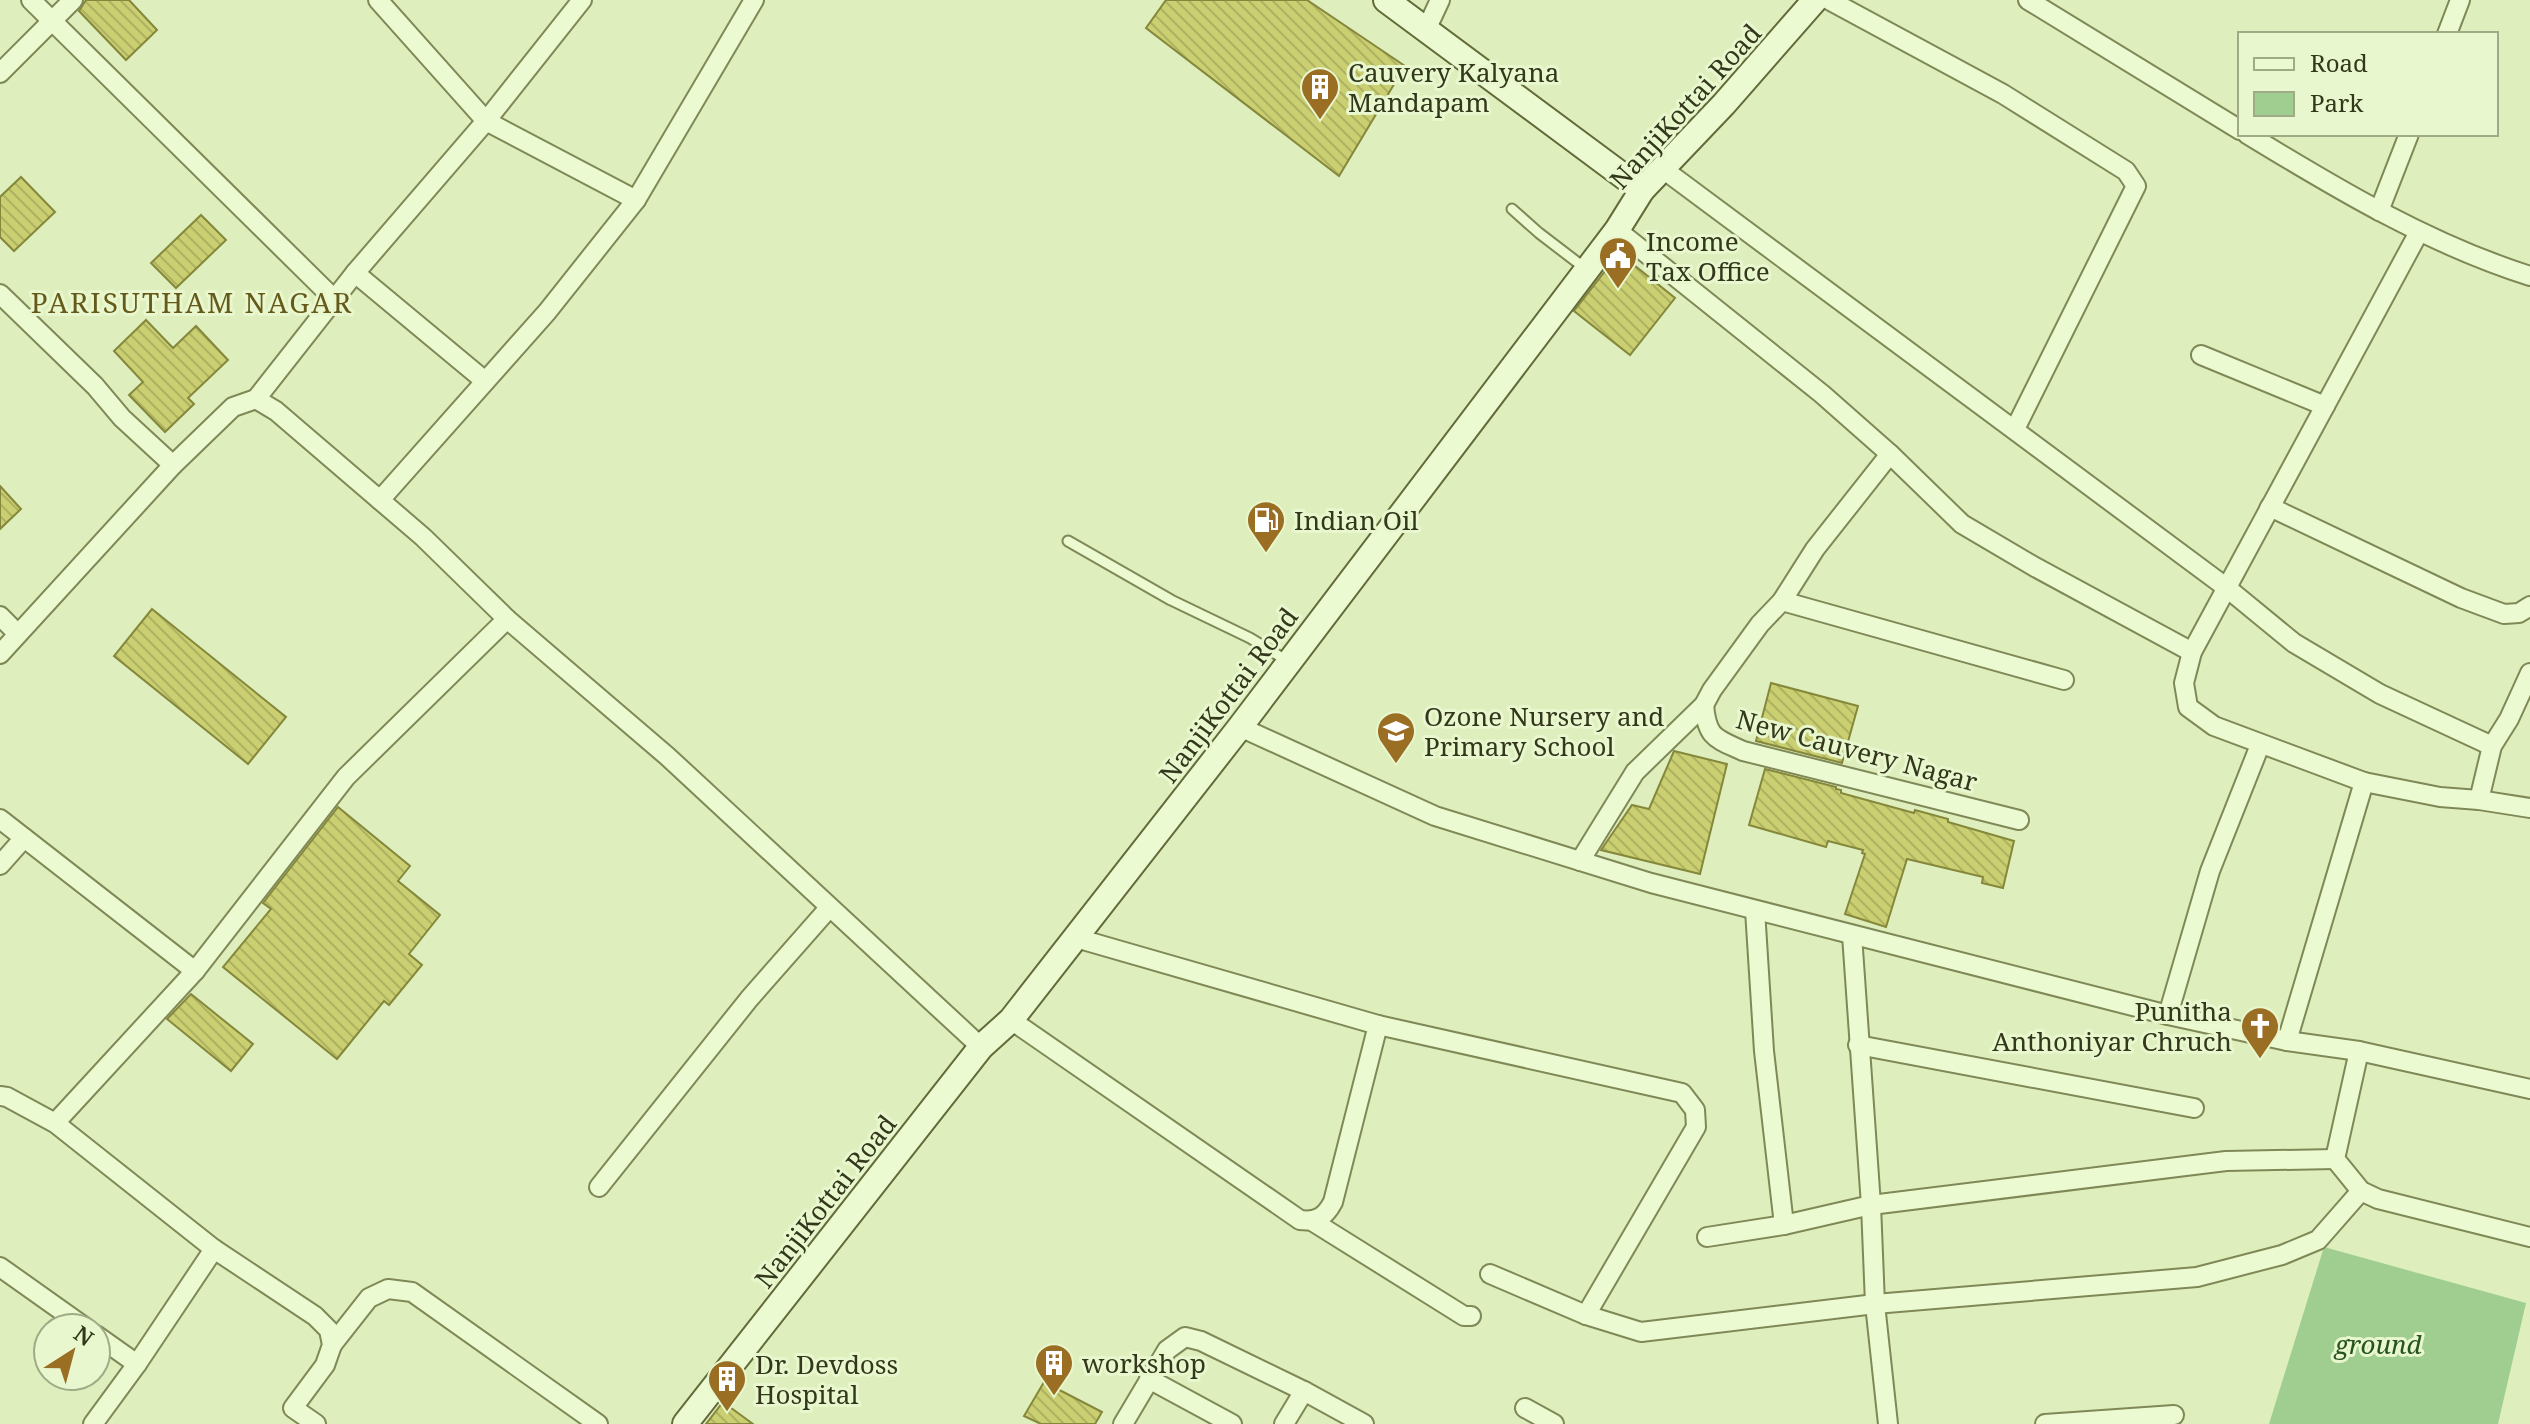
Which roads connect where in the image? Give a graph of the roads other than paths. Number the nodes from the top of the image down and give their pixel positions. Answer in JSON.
{"nodes":[{"id":1,"x":31,"y":0,"type":"edge"},
{"id":2,"x":73,"y":0,"type":"edge"},
{"id":3,"x":378,"y":0,"type":"edge"},
{"id":4,"x":582,"y":0,"type":"edge"},
{"id":5,"x":754,"y":0,"type":"edge"},
{"id":6,"x":1386,"y":0,"type":"edge"},
{"id":7,"x":1440,"y":0,"type":"edge"},
{"id":8,"x":1815,"y":0,"type":"edge"},
{"id":9,"x":1829,"y":0,"type":"edge"},
{"id":10,"x":2028,"y":0,"type":"edge"},
{"id":11,"x":2460,"y":0,"type":"edge"},
{"id":12,"x":52,"y":23,"type":"junction"},
{"id":13,"x":1426,"y":30,"type":"junction"},
{"id":14,"x":2448,"y":32,"type":"edge"},
{"id":15,"x":0,"y":73,"type":"edge"},
{"id":16,"x":486,"y":121,"type":"junction"},
{"id":17,"x":2238,"y":129,"type":"edge"},
{"id":18,"x":2250,"y":136,"type":"edge"},
{"id":19,"x":2408,"y":136,"type":"edge"},
{"id":20,"x":1663,"y":169,"type":"junction"},
{"id":21,"x":1642,"y":190,"type":"junction"},
{"id":22,"x":636,"y":200,"type":"junction"},
{"id":23,"x":1512,"y":209,"type":"dead end"},
{"id":24,"x":2379,"y":211,"type":"junction"},
{"id":25,"x":1617,"y":230,"type":"junction"},
{"id":26,"x":2419,"y":232,"type":"junction"},
{"id":27,"x":1586,"y":269,"type":"junction"},
{"id":28,"x":355,"y":273,"type":"junction"},
{"id":29,"x":2530,"y":276,"type":"edge"},
{"id":30,"x":0,"y":294,"type":"edge"},
{"id":31,"x":334,"y":299,"type":"junction"},
{"id":32,"x":2201,"y":355,"type":"dead end"},
{"id":33,"x":485,"y":381,"type":"junction"},
{"id":34,"x":256,"y":399,"type":"junction"},
{"id":35,"x":2325,"y":406,"type":"junction"},
{"id":36,"x":2015,"y":429,"type":"junction"},
{"id":37,"x":1890,"y":454,"type":"junction"},
{"id":38,"x":173,"y":465,"type":"junction"},
{"id":39,"x":380,"y":500,"type":"junction"},
{"id":40,"x":2270,"y":508,"type":"junction"},
{"id":41,"x":1068,"y":541,"type":"dead end"},
{"id":42,"x":2227,"y":588,"type":"junction"},
{"id":43,"x":1782,"y":601,"type":"junction"},
{"id":44,"x":2530,"y":606,"type":"edge"},
{"id":45,"x":0,"y":616,"type":"edge"},
{"id":46,"x":507,"y":619,"type":"junction"},
{"id":47,"x":18,"y":634,"type":"junction"},
{"id":48,"x":2192,"y":652,"type":"junction"},
{"id":49,"x":0,"y":654,"type":"edge"},
{"id":50,"x":1289,"y":662,"type":"junction"},
{"id":51,"x":2530,"y":673,"type":"edge"},
{"id":52,"x":2064,"y":680,"type":"dead end"},
{"id":53,"x":1704,"y":705,"type":"junction"},
{"id":54,"x":1240,"y":727,"type":"junction"},
{"id":55,"x":2260,"y":745,"type":"junction"},
{"id":56,"x":2492,"y":746,"type":"junction"},
{"id":57,"x":2364,"y":782,"type":"junction"},
{"id":58,"x":2479,"y":800,"type":"junction"},
{"id":59,"x":2530,"y":808,"type":"edge"},
{"id":60,"x":0,"y":819,"type":"edge"},
{"id":61,"x":2019,"y":820,"type":"dead end"},
{"id":62,"x":24,"y":838,"type":"junction"},
{"id":63,"x":1580,"y":861,"type":"junction"},
{"id":64,"x":0,"y":865,"type":"edge"},
{"id":65,"x":829,"y":908,"type":"junction"},
{"id":66,"x":1755,"y":910,"type":"junction"},
{"id":67,"x":1852,"y":935,"type":"junction"},
{"id":68,"x":1076,"y":938,"type":"junction"},
{"id":69,"x":195,"y":971,"type":"junction"},
{"id":70,"x":2168,"y":1015,"type":"junction"},
{"id":71,"x":1011,"y":1020,"type":"junction"},
{"id":72,"x":1378,"y":1025,"type":"junction"},
{"id":73,"x":2287,"y":1041,"type":"junction"},
{"id":74,"x":1858,"y":1045,"type":"junction"},
{"id":75,"x":981,"y":1047,"type":"junction"},
{"id":76,"x":2359,"y":1051,"type":"junction"},
{"id":77,"x":2530,"y":1089,"type":"edge"},
{"id":78,"x":0,"y":1096,"type":"edge"},
{"id":79,"x":2194,"y":1108,"type":"dead end"},
{"id":80,"x":55,"y":1123,"type":"junction"},
{"id":81,"x":2335,"y":1159,"type":"junction"},
{"id":82,"x":599,"y":1187,"type":"dead end"},
{"id":83,"x":2361,"y":1191,"type":"junction"},
{"id":84,"x":1871,"y":1205,"type":"junction"},
{"id":85,"x":1312,"y":1221,"type":"junction"},
{"id":86,"x":1784,"y":1225,"type":"junction"},
{"id":87,"x":1707,"y":1237,"type":"dead end"},
{"id":88,"x":2530,"y":1237,"type":"edge"},
{"id":89,"x":214,"y":1249,"type":"junction"},
{"id":90,"x":0,"y":1267,"type":"edge"},
{"id":91,"x":1490,"y":1274,"type":"dead end"},
{"id":92,"x":1875,"y":1304,"type":"junction"},
{"id":93,"x":63,"y":1312,"type":"edge"},
{"id":94,"x":1586,"y":1315,"type":"junction"},
{"id":95,"x":1471,"y":1316,"type":"dead end"},
{"id":96,"x":332,"y":1345,"type":"junction"},
{"id":97,"x":112,"y":1346,"type":"edge"},
{"id":98,"x":137,"y":1364,"type":"junction"},
{"id":99,"x":1149,"y":1379,"type":"junction"},
{"id":100,"x":1304,"y":1391,"type":"junction"},
{"id":101,"x":293,"y":1408,"type":"junction"},
{"id":102,"x":1525,"y":1408,"type":"dead end"},
{"id":103,"x":2174,"y":1415,"type":"dead end"},
{"id":104,"x":2114,"y":1421,"type":"edge"},
{"id":105,"x":93,"y":1424,"type":"edge"},
{"id":106,"x":282,"y":1424,"type":"edge"},
{"id":107,"x":316,"y":1424,"type":"edge"},
{"id":108,"x":598,"y":1424,"type":"edge"},
{"id":109,"x":685,"y":1424,"type":"edge"},
{"id":110,"x":1123,"y":1424,"type":"edge"},
{"id":111,"x":1232,"y":1424,"type":"edge"},
{"id":112,"x":1284,"y":1424,"type":"edge"},
{"id":113,"x":1364,"y":1424,"type":"edge"},
{"id":114,"x":1554,"y":1424,"type":"edge"},
{"id":115,"x":1888,"y":1424,"type":"edge"},
{"id":116,"x":2045,"y":1424,"type":"edge"}],
"edges":[{"from":1,"to":12,"type":"street"},
{"from":2,"to":12,"type":"street"},
{"from":3,"to":16,"type":"street"},
{"from":4,"to":16,"type":"street"},
{"from":5,"to":22,"type":"street"},
{"from":6,"to":13,"type":"main road"},
{"from":7,"to":13,"type":"street"},
{"from":8,"to":20,"type":"main road","name":"NanjiKottai Road"},
{"from":9,"to":36,"type":"street"},
{"from":10,"to":17,"type":"street"},
{"from":11,"to":14,"type":"street"},
{"from":12,"to":15,"type":"street"},
{"from":12,"to":31,"type":"street"},
{"from":13,"to":21,"type":"main road"},
{"from":16,"to":22,"type":"street"},
{"from":16,"to":28,"type":"street"},
{"from":18,"to":24,"type":"street"},
{"from":19,"to":24,"type":"street"},
{"from":20,"to":21,"type":"main road","name":"NanjiKottai Road"},
{"from":20,"to":36,"type":"street"},
{"from":21,"to":25,"type":"main road","name":"NanjiKottai Road"},
{"from":22,"to":33,"type":"street"},
{"from":23,"to":27,"type":"lane"},
{"from":24,"to":26,"type":"street"},
{"from":25,"to":27,"type":"main road","name":"NanjiKottai Road"},
{"from":25,"to":37,"type":"street"},
{"from":26,"to":29,"type":"street"},
{"from":26,"to":35,"type":"street"},
{"from":27,"to":50,"type":"main road","name":"NanjiKottai Road"},
{"from":28,"to":31,"type":"street"},
{"from":28,"to":33,"type":"street"},
{"from":30,"to":38,"type":"street"},
{"from":31,"to":34,"type":"street"},
{"from":32,"to":35,"type":"street"},
{"from":33,"to":39,"type":"street"},
{"from":34,"to":38,"type":"street"},
{"from":34,"to":39,"type":"street"},
{"from":35,"to":40,"type":"street"},
{"from":36,"to":42,"type":"street"},
{"from":37,"to":43,"type":"street","name":"New Cauvery Nagar"},
{"from":37,"to":48,"type":"street"},
{"from":38,"to":47,"type":"street"},
{"from":39,"to":46,"type":"street"},
{"from":40,"to":42,"type":"street"},
{"from":40,"to":44,"type":"street"},
{"from":41,"to":50,"type":"lane"},
{"from":42,"to":48,"type":"street"},
{"from":42,"to":56,"type":"street"},
{"from":43,"to":52,"type":"street"},
{"from":43,"to":53,"type":"street","name":"New Cauvery Nagar"},
{"from":45,"to":47,"type":"street"},
{"from":46,"to":65,"type":"street"},
{"from":46,"to":69,"type":"street"},
{"from":47,"to":49,"type":"street"},
{"from":48,"to":55,"type":"street"},
{"from":50,"to":54,"type":"main road","name":"NanjiKottai Road"},
{"from":51,"to":56,"type":"street"},
{"from":53,"to":61,"type":"street","name":"New Cauvery Nagar"},
{"from":53,"to":63,"type":"street","name":"New Cauvery Nagar"},
{"from":54,"to":63,"type":"street"},
{"from":54,"to":68,"type":"main road","name":"NanjiKottai Road"},
{"from":55,"to":57,"type":"street"},
{"from":55,"to":70,"type":"street"},
{"from":56,"to":58,"type":"street"},
{"from":57,"to":58,"type":"street"},
{"from":57,"to":73,"type":"street"},
{"from":58,"to":59,"type":"street"},
{"from":60,"to":62,"type":"street"},
{"from":62,"to":64,"type":"street"},
{"from":62,"to":69,"type":"street"},
{"from":63,"to":66,"type":"street"},
{"from":65,"to":75,"type":"street"},
{"from":65,"to":82,"type":"street"},
{"from":66,"to":67,"type":"street"},
{"from":66,"to":86,"type":"street"},
{"from":67,"to":70,"type":"street"},
{"from":67,"to":74,"type":"street"},
{"from":68,"to":71,"type":"main road","name":"NanjiKottai Road"},
{"from":68,"to":72,"type":"street"},
{"from":69,"to":80,"type":"street"},
{"from":70,"to":73,"type":"street"},
{"from":71,"to":75,"type":"main road","name":"NanjiKottai Road"},
{"from":71,"to":85,"type":"street"},
{"from":72,"to":85,"type":"street"},
{"from":72,"to":94,"type":"street"},
{"from":73,"to":76,"type":"street"},
{"from":74,"to":79,"type":"street"},
{"from":74,"to":84,"type":"street"},
{"from":75,"to":109,"type":"main road","name":"NanjiKottai Road"},
{"from":76,"to":77,"type":"street"},
{"from":76,"to":81,"type":"street"},
{"from":78,"to":80,"type":"street"},
{"from":80,"to":89,"type":"street"},
{"from":81,"to":83,"type":"street"},
{"from":81,"to":84,"type":"street"},
{"from":83,"to":88,"type":"street"},
{"from":83,"to":92,"type":"street"},
{"from":84,"to":86,"type":"street"},
{"from":84,"to":92,"type":"street"},
{"from":85,"to":95,"type":"street"},
{"from":86,"to":87,"type":"street"},
{"from":89,"to":96,"type":"street"},
{"from":89,"to":98,"type":"street"},
{"from":90,"to":93,"type":"street"},
{"from":91,"to":94,"type":"street"},
{"from":92,"to":94,"type":"street"},
{"from":92,"to":115,"type":"street"},
{"from":96,"to":101,"type":"street"},
{"from":96,"to":108,"type":"street"},
{"from":97,"to":98,"type":"street"},
{"from":98,"to":105,"type":"street"},
{"from":99,"to":100,"type":"street"},
{"from":99,"to":110,"type":"street"},
{"from":99,"to":111,"type":"street"},
{"from":100,"to":112,"type":"street"},
{"from":100,"to":113,"type":"street"},
{"from":101,"to":106,"type":"street"},
{"from":101,"to":107,"type":"street"},
{"from":102,"to":114,"type":"street"},
{"from":103,"to":104,"type":"street"},
{"from":104,"to":116,"type":"street"}]}
